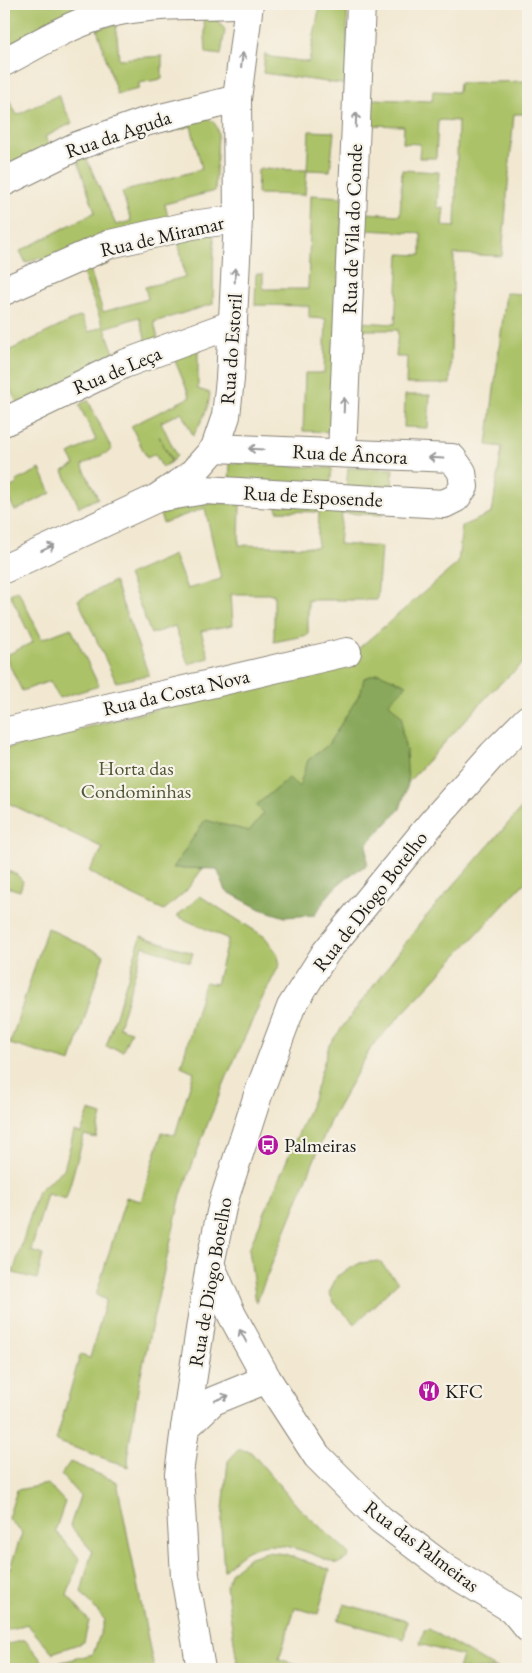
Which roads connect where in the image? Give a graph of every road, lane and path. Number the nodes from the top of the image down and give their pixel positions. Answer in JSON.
{"nodes":[{"id":1,"x":232,"y":4,"type":"edge"},
{"id":2,"x":250,"y":4,"type":"edge"},
{"id":3,"x":361,"y":4,"type":"edge"},
{"id":4,"x":4,"y":62,"type":"edge"},
{"id":5,"x":238,"y":99,"type":"junction"},
{"id":6,"x":4,"y":182,"type":"edge"},
{"id":7,"x":238,"y":220,"type":"junction"},
{"id":8,"x":4,"y":291,"type":"edge"},
{"id":9,"x":233,"y":324,"type":"junction"},
{"id":10,"x":4,"y":422,"type":"edge"},
{"id":11,"x":215,"y":448,"type":"junction"},
{"id":12,"x":342,"y":453,"type":"junction"},
{"id":13,"x":464,"y":488,"type":"joint"},
{"id":14,"x":157,"y":498,"type":"junction"},
{"id":15,"x":4,"y":569,"type":"edge"},
{"id":16,"x":348,"y":652,"type":"dead end"},
{"id":17,"x":528,"y":718,"type":"edge"},
{"id":18,"x":4,"y":732,"type":"edge"},
{"id":19,"x":210,"y":1264,"type":"junction"},
{"id":20,"x":267,"y":1379,"type":"junction"},
{"id":21,"x":185,"y":1428,"type":"junction"},
{"id":22,"x":523,"y":1617,"type":"edge"},
{"id":23,"x":201,"y":1669,"type":"edge"}],
"edges":[{"from":1,"to":4,"type":"street"},
{"from":5,"to":2,"type":"street","name":"Rua do Estoril","one_way":true},
{"from":12,"to":3,"type":"street","name":"Rua de Vila do Conde","one_way":true},
{"from":5,"to":6,"type":"street","name":"Rua da Aguda"},
{"from":5,"to":7,"type":"street","name":"Rua do Estoril"},
{"from":7,"to":8,"type":"street","name":"Rua de Miramar"},
{"from":9,"to":7,"type":"street","name":"Rua do Estoril","one_way":true},
{"from":9,"to":10,"type":"street","name":"Rua de Leça"},
{"from":9,"to":11,"type":"street","name":"Rua do Estoril"},
{"from":12,"to":11,"type":"street","name":"Rua de Âncora","one_way":true},
{"from":11,"to":14,"type":"street","name":"Rua do Estoril"},
{"from":13,"to":12,"type":"street","name":"Rua de Âncora","one_way":true},
{"from":13,"to":14,"type":"street","name":"Rua de Esposende"},
{"from":15,"to":14,"type":"street","name":"Rua do Estoril","one_way":true},
{"from":16,"to":18,"type":"street","name":"Rua da Costa Nova"},
{"from":17,"to":19,"type":"street","name":"Rua de Diogo Botelho"},
{"from":20,"to":19,"type":"street","name":"Rua das Palmeiras","one_way":true},
{"from":19,"to":21,"type":"street","name":"Rua de Diogo Botelho"},
{"from":21,"to":20,"type":"street","one_way":true},
{"from":20,"to":22,"type":"street","name":"Rua das Palmeiras"},
{"from":21,"to":23,"type":"street","name":"Rua de Diogo Botelho"}]}
